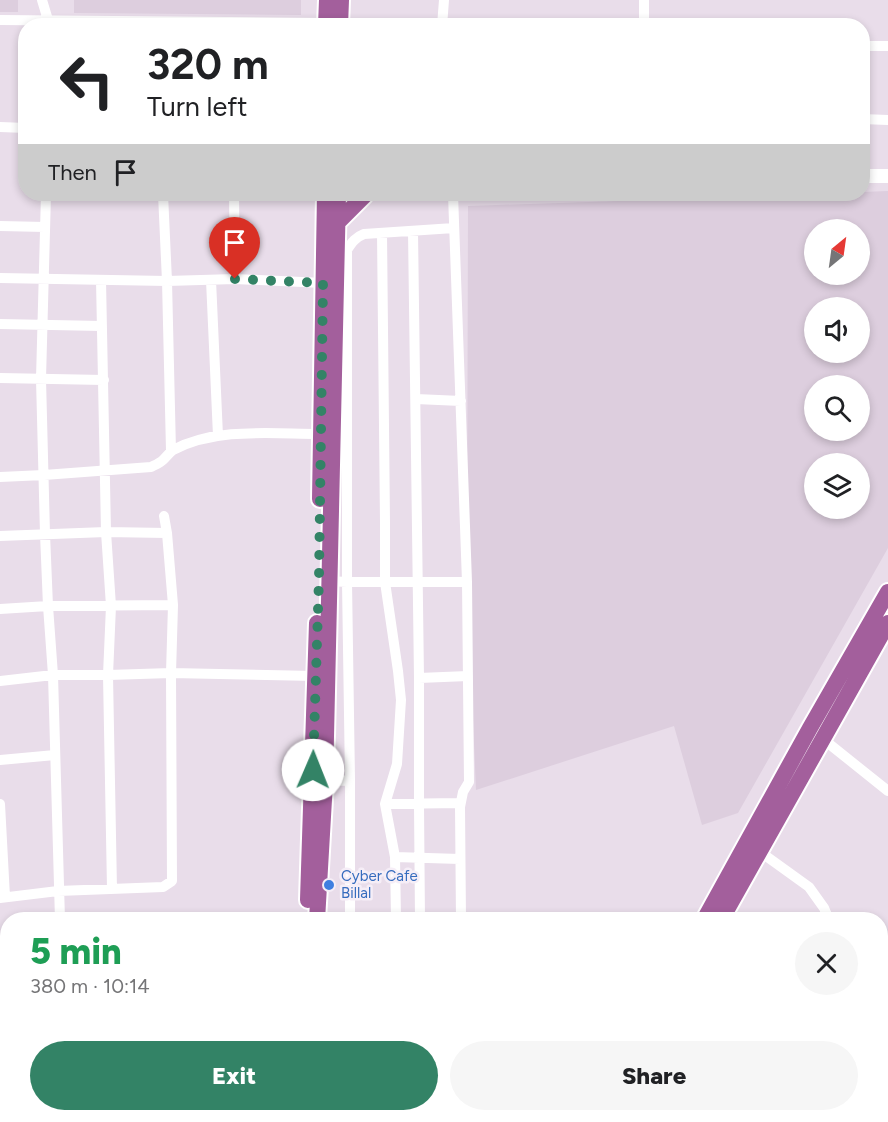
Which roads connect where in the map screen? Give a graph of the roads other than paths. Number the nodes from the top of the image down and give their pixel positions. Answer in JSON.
{"nodes":[{"id":1,"x":42,"y":0,"type":"edge"},
{"id":2,"x":327,"y":0,"type":"edge"},
{"id":3,"x":341,"y":0,"type":"edge"},
{"id":4,"x":444,"y":0,"type":"edge"},
{"id":5,"x":644,"y":0,"type":"edge"},
{"id":6,"x":47,"y":18,"type":"edge"},
{"id":7,"x":330,"y":18,"type":"edge"},
{"id":8,"x":334,"y":18,"type":"edge"},
{"id":9,"x":443,"y":18,"type":"edge"},
{"id":10,"x":644,"y":18,"type":"edge"},
{"id":11,"x":0,"y":20,"type":"edge"},
{"id":12,"x":18,"y":21,"type":"edge"},
{"id":13,"x":870,"y":45,"type":"edge"},
{"id":14,"x":888,"y":46,"type":"edge"},
{"id":15,"x":870,"y":119,"type":"edge"},
{"id":16,"x":888,"y":120,"type":"edge"},
{"id":17,"x":0,"y":127,"type":"edge"},
{"id":18,"x":18,"y":128,"type":"edge"},
{"id":19,"x":870,"y":176,"type":"edge"},
{"id":20,"x":888,"y":176,"type":"edge"},
{"id":21,"x":46,"y":201,"type":"edge"},
{"id":22,"x":163,"y":201,"type":"edge"},
{"id":23,"x":234,"y":201,"type":"edge"},
{"id":24,"x":331,"y":201,"type":"edge"},
{"id":25,"x":332,"y":201,"type":"edge"},
{"id":26,"x":359,"y":201,"type":"edge"},
{"id":27,"x":453,"y":201,"type":"edge"},
{"id":28,"x":338,"y":223,"type":"junction"},
{"id":29,"x":0,"y":226,"type":"edge"},
{"id":30,"x":45,"y":227,"type":"junction"},
{"id":31,"x":454,"y":228,"type":"junction"},
{"id":32,"x":413,"y":231,"type":"junction"},
{"id":33,"x":382,"y":233,"type":"junction"},
{"id":34,"x":342,"y":249,"type":"junction"},
{"id":35,"x":0,"y":278,"type":"edge"},
{"id":36,"x":43,"y":279,"type":"junction"},
{"id":37,"x":235,"y":279,"type":"junction"},
{"id":38,"x":102,"y":280,"type":"junction"},
{"id":39,"x":211,"y":280,"type":"junction"},
{"id":40,"x":167,"y":281,"type":"junction"},
{"id":41,"x":323,"y":283,"type":"junction"},
{"id":42,"x":0,"y":324,"type":"edge"},
{"id":43,"x":42,"y":325,"type":"junction"},
{"id":44,"x":102,"y":326,"type":"junction"},
{"id":45,"x":0,"y":378,"type":"edge"},
{"id":46,"x":41,"y":379,"type":"junction"},
{"id":47,"x":104,"y":380,"type":"junction"},
{"id":48,"x":416,"y":399,"type":"junction"},
{"id":49,"x":460,"y":401,"type":"junction"},
{"id":50,"x":320,"y":434,"type":"junction"},
{"id":51,"x":218,"y":436,"type":"junction"},
{"id":52,"x":171,"y":451,"type":"junction"},
{"id":53,"x":105,"y":470,"type":"junction"},
{"id":54,"x":44,"y":475,"type":"junction"},
{"id":55,"x":0,"y":477,"type":"edge"},
{"id":56,"x":164,"y":516,"type":"dead end"},
{"id":57,"x":106,"y":532,"type":"junction"},
{"id":58,"x":167,"y":533,"type":"junction"},
{"id":59,"x":45,"y":534,"type":"junction"},
{"id":60,"x":0,"y":536,"type":"edge"},
{"id":61,"x":329,"y":581,"type":"junction"},
{"id":62,"x":347,"y":582,"type":"junction"},
{"id":63,"x":385,"y":582,"type":"junction"},
{"id":64,"x":418,"y":582,"type":"junction"},
{"id":65,"x":467,"y":582,"type":"junction"},
{"id":66,"x":888,"y":592,"type":"edge"},
{"id":67,"x":173,"y":605,"type":"junction"},
{"id":68,"x":48,"y":606,"type":"junction"},
{"id":69,"x":111,"y":606,"type":"junction"},
{"id":70,"x":0,"y":609,"type":"edge"},
{"id":71,"x":883,"y":627,"type":"edge"},
{"id":72,"x":171,"y":673,"type":"junction"},
{"id":73,"x":53,"y":675,"type":"junction"},
{"id":74,"x":108,"y":675,"type":"junction"},
{"id":75,"x":315,"y":676,"type":"junction"},
{"id":76,"x":468,"y":676,"type":"junction"},
{"id":77,"x":419,"y":678,"type":"junction"},
{"id":78,"x":0,"y":681,"type":"edge"},
{"id":79,"x":823,"y":739,"type":"junction"},
{"id":80,"x":55,"y":755,"type":"junction"},
{"id":81,"x":0,"y":760,"type":"edge"},
{"id":82,"x":350,"y":780,"type":"junction"},
{"id":83,"x":324,"y":782,"type":"junction"},
{"id":84,"x":888,"y":791,"type":"edge"},
{"id":85,"x":460,"y":803,"type":"junction"},
{"id":86,"x":0,"y":804,"type":"edge"},
{"id":87,"x":385,"y":804,"type":"junction"},
{"id":88,"x":419,"y":804,"type":"junction"},
{"id":89,"x":0,"y":816,"type":"edge"},
{"id":90,"x":754,"y":846,"type":"junction"},
{"id":91,"x":395,"y":857,"type":"junction"},
{"id":92,"x":419,"y":858,"type":"junction"},
{"id":93,"x":460,"y":859,"type":"junction"},
{"id":94,"x":112,"y":889,"type":"junction"},
{"id":95,"x":58,"y":891,"type":"junction"},
{"id":96,"x":3,"y":897,"type":"edge"},
{"id":97,"x":59,"y":912,"type":"edge"},
{"id":98,"x":307,"y":912,"type":"edge"},
{"id":99,"x":317,"y":912,"type":"edge"},
{"id":100,"x":350,"y":912,"type":"edge"},
{"id":101,"x":396,"y":912,"type":"edge"},
{"id":102,"x":420,"y":912,"type":"edge"},
{"id":103,"x":461,"y":912,"type":"edge"},
{"id":104,"x":709,"y":912,"type":"edge"},
{"id":105,"x":725,"y":912,"type":"edge"},
{"id":106,"x":826,"y":912,"type":"edge"}],
"edges":[{"from":1,"to":6,"type":"street"},
{"from":2,"to":7,"type":"main road"},
{"from":3,"to":8,"type":"main road"},
{"from":4,"to":9,"type":"street"},
{"from":5,"to":10,"type":"street"},
{"from":11,"to":12,"type":"street"},
{"from":13,"to":14,"type":"street"},
{"from":15,"to":16,"type":"street"},
{"from":17,"to":18,"type":"street"},
{"from":19,"to":20,"type":"street"},
{"from":21,"to":30,"type":"street"},
{"from":22,"to":40,"type":"street"},
{"from":23,"to":37,"type":"street"},
{"from":24,"to":41,"type":"main road"},
{"from":25,"to":28,"type":"main road"},
{"from":26,"to":28,"type":"main road"},
{"from":27,"to":31,"type":"street"},
{"from":28,"to":34,"type":"main road"},
{"from":29,"to":30,"type":"street"},
{"from":30,"to":36,"type":"street"},
{"from":31,"to":32,"type":"street"},
{"from":31,"to":49,"type":"street"},
{"from":32,"to":33,"type":"street"},
{"from":32,"to":48,"type":"street"},
{"from":33,"to":34,"type":"street"},
{"from":33,"to":63,"type":"street"},
{"from":34,"to":61,"type":"main road"},
{"from":34,"to":62,"type":"street"},
{"from":35,"to":36,"type":"street"},
{"from":36,"to":38,"type":"street"},
{"from":36,"to":43,"type":"street"},
{"from":37,"to":39,"type":"street"},
{"from":37,"to":41,"type":"street"},
{"from":38,"to":40,"type":"street"},
{"from":38,"to":44,"type":"street"},
{"from":39,"to":40,"type":"street"},
{"from":39,"to":51,"type":"street"},
{"from":40,"to":52,"type":"street"},
{"from":41,"to":50,"type":"main road"},
{"from":42,"to":43,"type":"street"},
{"from":43,"to":44,"type":"street"},
{"from":43,"to":46,"type":"street"},
{"from":44,"to":47,"type":"street"},
{"from":45,"to":46,"type":"street"},
{"from":46,"to":47,"type":"street"},
{"from":46,"to":54,"type":"street"},
{"from":47,"to":53,"type":"street"},
{"from":48,"to":49,"type":"street"},
{"from":48,"to":64,"type":"street"},
{"from":49,"to":65,"type":"street"},
{"from":50,"to":51,"type":"street"},
{"from":50,"to":75,"type":"main road"},
{"from":51,"to":52,"type":"street"},
{"from":52,"to":53,"type":"street"},
{"from":53,"to":54,"type":"street"},
{"from":53,"to":57,"type":"street"},
{"from":54,"to":55,"type":"street"},
{"from":54,"to":59,"type":"street"},
{"from":56,"to":58,"type":"street"},
{"from":57,"to":58,"type":"street"},
{"from":57,"to":59,"type":"street"},
{"from":57,"to":69,"type":"street"},
{"from":58,"to":67,"type":"street"},
{"from":59,"to":60,"type":"street"},
{"from":59,"to":68,"type":"street"},
{"from":61,"to":62,"type":"street"},
{"from":61,"to":83,"type":"main road"},
{"from":62,"to":63,"type":"street"},
{"from":62,"to":82,"type":"street"},
{"from":63,"to":64,"type":"street"},
{"from":63,"to":87,"type":"street"},
{"from":64,"to":65,"type":"street"},
{"from":64,"to":77,"type":"street"},
{"from":65,"to":76,"type":"street"},
{"from":66,"to":71,"type":"main road"},
{"from":67,"to":69,"type":"street"},
{"from":67,"to":72,"type":"street"},
{"from":68,"to":69,"type":"street"},
{"from":68,"to":70,"type":"street"},
{"from":68,"to":73,"type":"street"},
{"from":69,"to":74,"type":"street"},
{"from":71,"to":79,"type":"main road"},
{"from":71,"to":90,"type":"main road"},
{"from":72,"to":74,"type":"street"},
{"from":72,"to":75,"type":"street"},
{"from":72,"to":94,"type":"street"},
{"from":73,"to":74,"type":"street"},
{"from":73,"to":78,"type":"street"},
{"from":73,"to":80,"type":"street"},
{"from":74,"to":94,"type":"street"},
{"from":75,"to":98,"type":"main road"},
{"from":76,"to":77,"type":"street"},
{"from":76,"to":85,"type":"street"},
{"from":77,"to":88,"type":"street"},
{"from":79,"to":84,"type":"street"},
{"from":79,"to":90,"type":"main road"},
{"from":80,"to":81,"type":"street"},
{"from":80,"to":95,"type":"street"},
{"from":82,"to":83,"type":"street"},
{"from":82,"to":100,"type":"street"},
{"from":83,"to":99,"type":"main road"},
{"from":85,"to":88,"type":"street"},
{"from":85,"to":93,"type":"street"},
{"from":86,"to":89,"type":"street"},
{"from":87,"to":88,"type":"street"},
{"from":87,"to":91,"type":"street"},
{"from":88,"to":92,"type":"street"},
{"from":89,"to":96,"type":"street"},
{"from":90,"to":104,"type":"main road"},
{"from":90,"to":105,"type":"main road"},
{"from":90,"to":106,"type":"street"},
{"from":91,"to":92,"type":"street"},
{"from":91,"to":101,"type":"street"},
{"from":92,"to":93,"type":"street"},
{"from":92,"to":102,"type":"street"},
{"from":93,"to":103,"type":"street"},
{"from":94,"to":95,"type":"street"},
{"from":95,"to":96,"type":"street"},
{"from":95,"to":97,"type":"street"}]}
